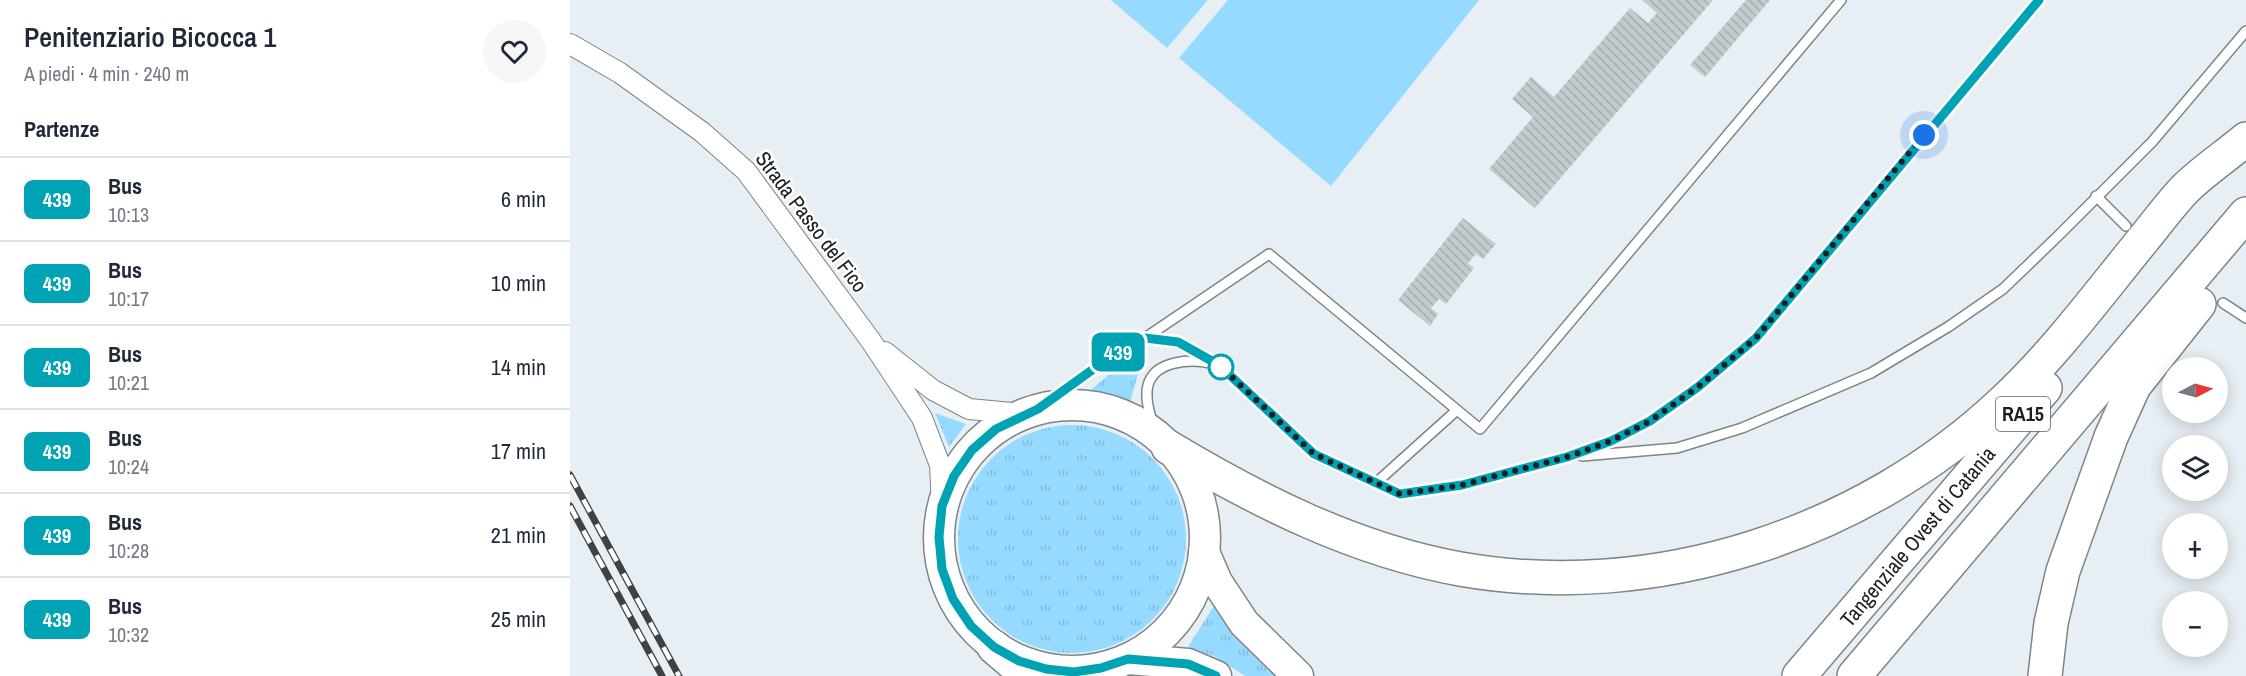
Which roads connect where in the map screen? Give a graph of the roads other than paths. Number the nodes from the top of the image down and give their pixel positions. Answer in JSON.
{"nodes":[{"id":1,"x":1841,"y":0,"type":"edge"},
{"id":2,"x":2039,"y":0,"type":"edge"},
{"id":3,"x":2246,"y":31,"type":"edge"},
{"id":4,"x":570,"y":44,"type":"edge"},
{"id":5,"x":2246,"y":139,"type":"edge"},
{"id":6,"x":2246,"y":151,"type":"edge"},
{"id":7,"x":2096,"y":196,"type":"junction"},
{"id":8,"x":2246,"y":214,"type":"edge"},
{"id":9,"x":2126,"y":226,"type":"dead end"},
{"id":10,"x":2246,"y":248,"type":"edge"},
{"id":11,"x":2223,"y":303,"type":"dead end"},
{"id":12,"x":2246,"y":318,"type":"edge"},
{"id":13,"x":1145,"y":338,"type":"junction"},
{"id":14,"x":871,"y":341,"type":"junction"},
{"id":15,"x":1219,"y":365,"type":"junction"},
{"id":16,"x":1457,"y":410,"type":"junction"},
{"id":17,"x":1031,"y":412,"type":"junction"},
{"id":18,"x":1162,"y":441,"type":"junction"},
{"id":19,"x":1567,"y":457,"type":"junction"},
{"id":20,"x":1377,"y":482,"type":"junction"},
{"id":21,"x":942,"y":506,"type":"junction"},
{"id":22,"x":1204,"y":552,"type":"junction"},
{"id":23,"x":994,"y":647,"type":"junction"},
{"id":24,"x":1128,"y":659,"type":"junction"},
{"id":25,"x":1028,"y":676,"type":"edge"},
{"id":26,"x":1216,"y":676,"type":"edge"},
{"id":27,"x":1298,"y":676,"type":"edge"},
{"id":28,"x":1799,"y":676,"type":"edge"},
{"id":29,"x":1854,"y":676,"type":"edge"},
{"id":30,"x":2045,"y":676,"type":"edge"}],
"edges":[{"from":1,"to":16,"type":"lane"},
{"from":2,"to":19,"type":"lane"},
{"from":3,"to":7,"type":"lane"},
{"from":4,"to":14,"type":"street","name":"Strada Passo del Fico"},
{"from":5,"to":18,"type":"highway"},
{"from":6,"to":28,"type":"highway","name":"Tangenziale Ovest di Catania","number":"RA15"},
{"from":7,"to":9,"type":"lane"},
{"from":7,"to":19,"type":"lane"},
{"from":8,"to":29,"type":"highway","name":"Tangenziale Ovest di Catania","number":"RA15"},
{"from":10,"to":30,"type":"highway"},
{"from":11,"to":12,"type":"lane"},
{"from":13,"to":15,"type":"lane"},
{"from":13,"to":16,"type":"lane"},
{"from":13,"to":17,"type":"lane"},
{"from":14,"to":17,"type":"street"},
{"from":14,"to":21,"type":"street"},
{"from":15,"to":18,"type":"lane"},
{"from":15,"to":20,"type":"lane"},
{"from":16,"to":20,"type":"lane"},
{"from":17,"to":18,"type":"main road"},
{"from":17,"to":21,"type":"main road"},
{"from":18,"to":22,"type":"main road"},
{"from":19,"to":20,"type":"lane"},
{"from":21,"to":23,"type":"main road"},
{"from":22,"to":24,"type":"main road"},
{"from":22,"to":27,"type":"main road"},
{"from":23,"to":24,"type":"main road"},
{"from":23,"to":25,"type":"highway"},
{"from":24,"to":26,"type":"main road"}]}
